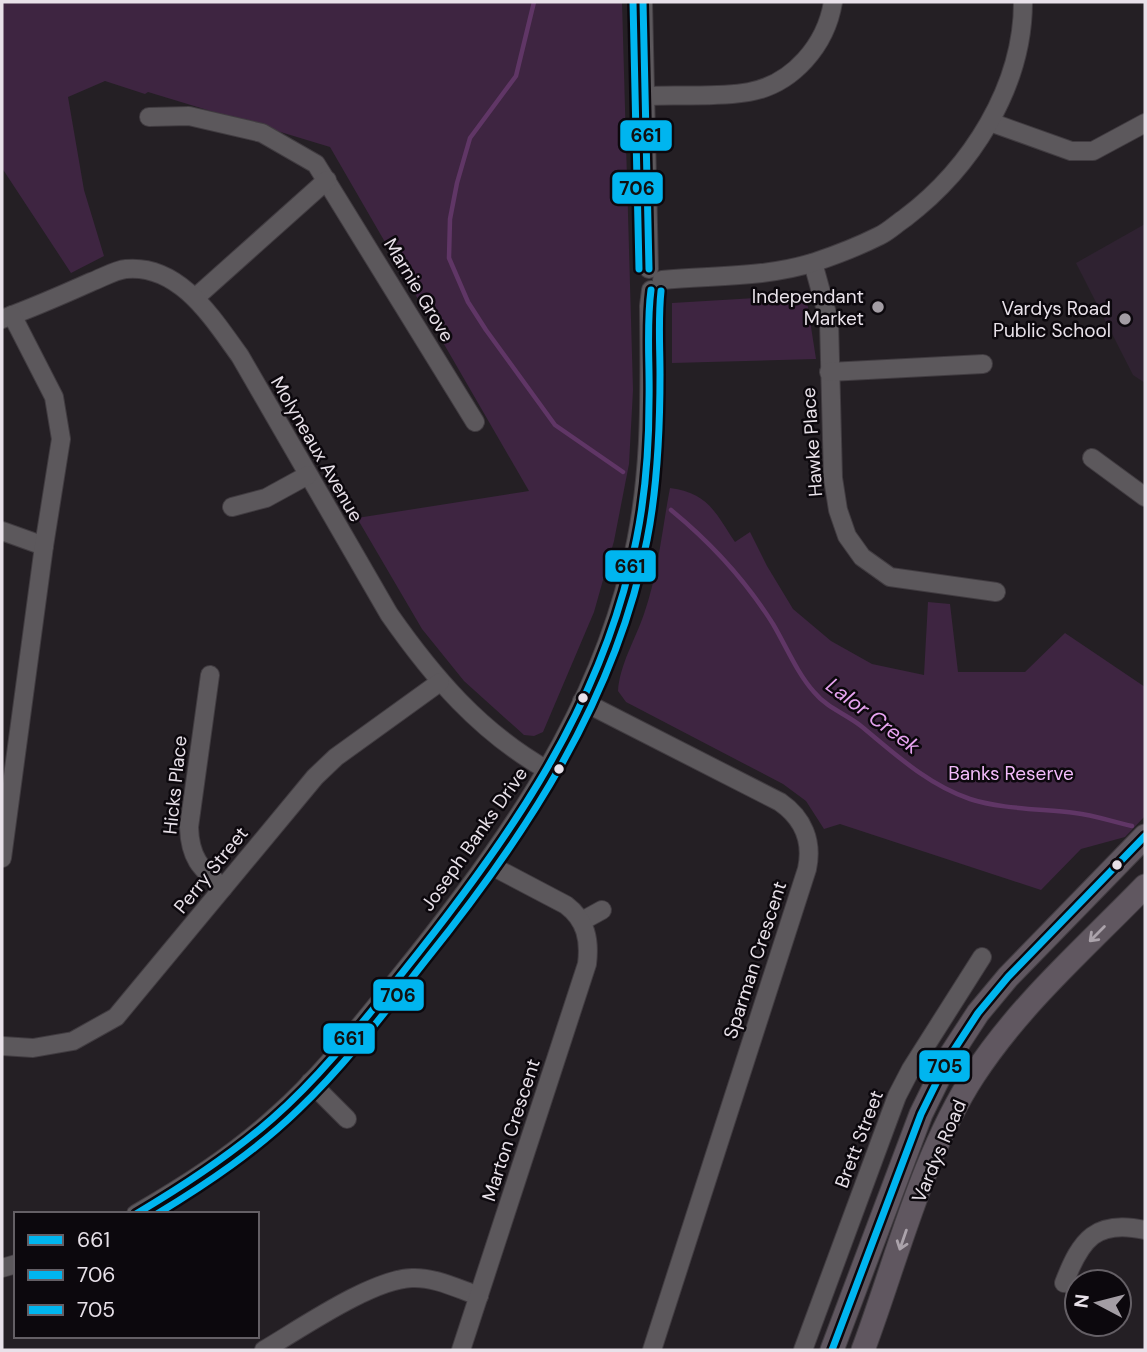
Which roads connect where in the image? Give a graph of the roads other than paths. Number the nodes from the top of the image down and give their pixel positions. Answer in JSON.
{"nodes":[{"id":1,"x":643,"y":2,"type":"edge"},
{"id":2,"x":833,"y":2,"type":"edge"},
{"id":3,"x":1023,"y":2,"type":"edge"},
{"id":4,"x":645,"y":96,"type":"junction"},
{"id":5,"x":149,"y":117,"type":"dead end"},
{"id":6,"x":990,"y":122,"type":"junction"},
{"id":7,"x":1145,"y":123,"type":"edge"},
{"id":8,"x":327,"y":180,"type":"junction"},
{"id":9,"x":813,"y":262,"type":"junction"},
{"id":10,"x":654,"y":280,"type":"junction"},
{"id":11,"x":195,"y":298,"type":"junction"},
{"id":12,"x":7,"y":317,"type":"edge"},
{"id":13,"x":983,"y":365,"type":"dead end"},
{"id":14,"x":829,"y":372,"type":"junction"},
{"id":15,"x":475,"y":422,"type":"dead end"},
{"id":16,"x":1092,"y":458,"type":"dead end"},
{"id":17,"x":308,"y":475,"type":"junction"},
{"id":18,"x":1145,"y":497,"type":"edge"},
{"id":19,"x":232,"y":507,"type":"dead end"},
{"id":20,"x":2,"y":531,"type":"edge"},
{"id":21,"x":44,"y":546,"type":"junction"},
{"id":22,"x":996,"y":592,"type":"dead end"},
{"id":23,"x":210,"y":675,"type":"dead end"},
{"id":24,"x":440,"y":682,"type":"junction"},
{"id":25,"x":582,"y":701,"type":"junction"},
{"id":26,"x":547,"y":770,"type":"junction"},
{"id":27,"x":1145,"y":836,"type":"edge"},
{"id":28,"x":2,"y":858,"type":"edge"},
{"id":29,"x":488,"y":864,"type":"junction"},
{"id":30,"x":1145,"y":886,"type":"edge"},
{"id":31,"x":223,"y":888,"type":"junction"},
{"id":32,"x":602,"y":910,"type":"dead end"},
{"id":33,"x":582,"y":921,"type":"junction"},
{"id":34,"x":982,"y":957,"type":"dead end"},
{"id":35,"x":2,"y":1046,"type":"edge"},
{"id":36,"x":310,"y":1082,"type":"junction"},
{"id":37,"x":347,"y":1119,"type":"dead end"},
{"id":38,"x":139,"y":1212,"type":"edge"},
{"id":39,"x":1145,"y":1230,"type":"edge"},
{"id":40,"x":1070,"y":1268,"type":"edge"},
{"id":41,"x":479,"y":1296,"type":"junction"},
{"id":42,"x":264,"y":1350,"type":"edge"},
{"id":43,"x":461,"y":1350,"type":"edge"},
{"id":44,"x":652,"y":1350,"type":"edge"},
{"id":45,"x":803,"y":1350,"type":"edge"},
{"id":46,"x":832,"y":1350,"type":"edge"},
{"id":47,"x":863,"y":1350,"type":"edge"}],
"edges":[{"from":1,"to":4,"type":"street","name":"Joseph Banks Drive"},
{"from":2,"to":4,"type":"street"},
{"from":3,"to":6,"type":"street"},
{"from":4,"to":10,"type":"street","name":"Joseph Banks Drive"},
{"from":5,"to":8,"type":"street","name":"Marnie Grove"},
{"from":6,"to":7,"type":"street"},
{"from":6,"to":9,"type":"street"},
{"from":8,"to":11,"type":"street"},
{"from":8,"to":15,"type":"street","name":"Marnie Grove"},
{"from":9,"to":10,"type":"street"},
{"from":9,"to":14,"type":"street","name":"Hawke Place"},
{"from":10,"to":25,"type":"street","name":"Joseph Banks Drive"},
{"from":11,"to":12,"type":"street","name":"Molyneaux Avenue"},
{"from":11,"to":17,"type":"street","name":"Molyneaux Avenue"},
{"from":12,"to":21,"type":"street"},
{"from":13,"to":14,"type":"street"},
{"from":14,"to":22,"type":"street","name":"Hawke Place"},
{"from":16,"to":18,"type":"street"},
{"from":17,"to":19,"type":"street"},
{"from":17,"to":24,"type":"street","name":"Molyneaux Avenue"},
{"from":20,"to":21,"type":"street"},
{"from":21,"to":28,"type":"street"},
{"from":23,"to":31,"type":"street","name":"Hicks Place"},
{"from":24,"to":26,"type":"street","name":"Molyneaux Avenue"},
{"from":24,"to":31,"type":"street","name":"Perry Street"},
{"from":25,"to":26,"type":"street","name":"Joseph Banks Drive"},
{"from":25,"to":44,"type":"street","name":"Sparman Crescent"},
{"from":26,"to":29,"type":"street","name":"Joseph Banks Drive"},
{"from":27,"to":46,"type":"main road","name":"Vardys Road"},
{"from":29,"to":33,"type":"street"},
{"from":29,"to":36,"type":"street","name":"Joseph Banks Drive"},
{"from":30,"to":47,"type":"main road","name":"Vardys Road","one_way":true},
{"from":31,"to":35,"type":"street","name":"Perry Street"},
{"from":32,"to":33,"type":"street"},
{"from":33,"to":41,"type":"street","name":"Marton Crescent"},
{"from":34,"to":45,"type":"street","name":"Brett Street"},
{"from":36,"to":37,"type":"street"},
{"from":36,"to":38,"type":"street","name":"Joseph Banks Drive"},
{"from":39,"to":40,"type":"street"},
{"from":41,"to":42,"type":"street"},
{"from":41,"to":43,"type":"street","name":"Marton Crescent"}]}
